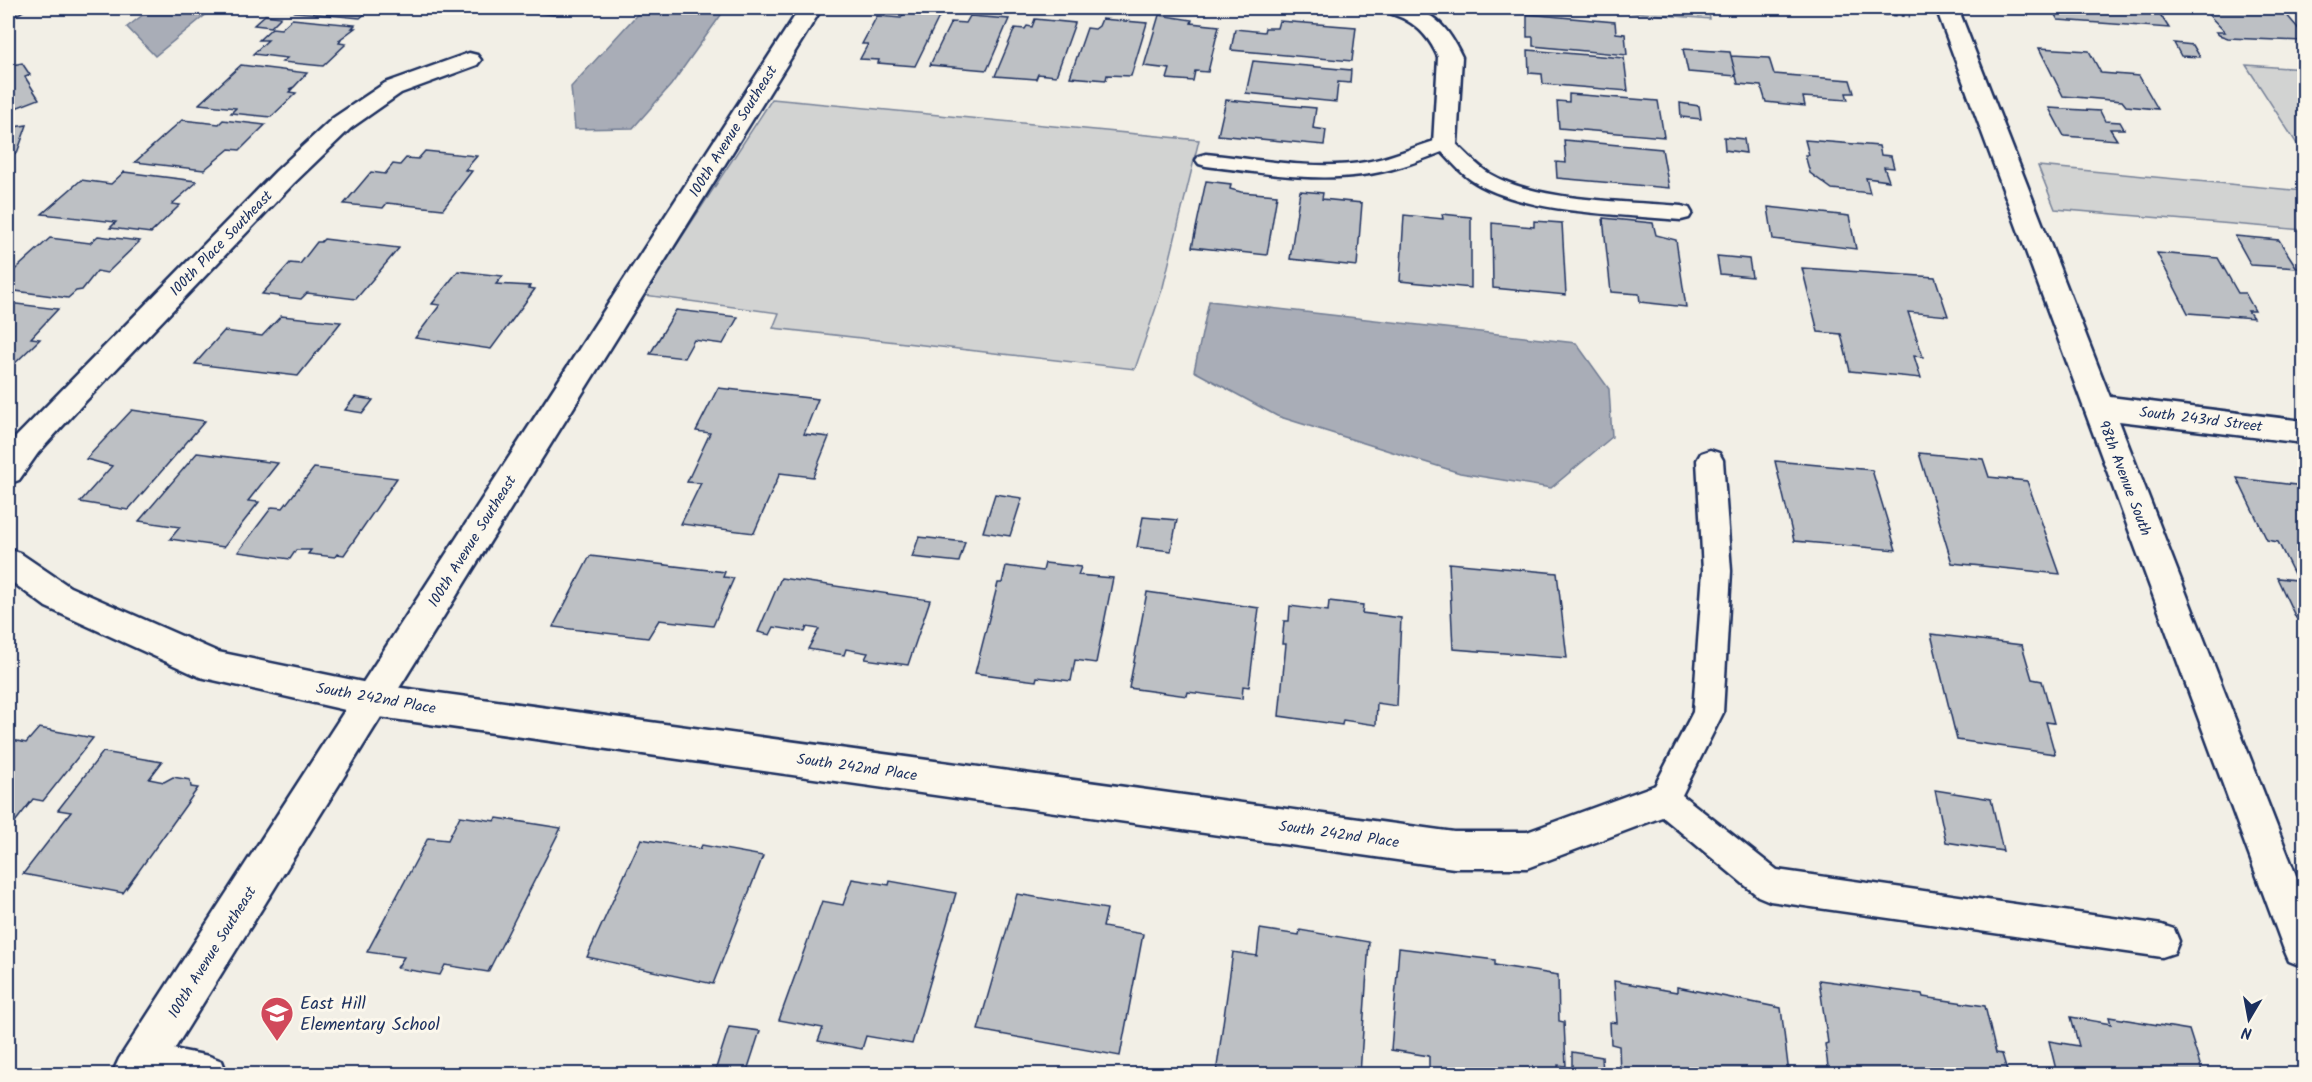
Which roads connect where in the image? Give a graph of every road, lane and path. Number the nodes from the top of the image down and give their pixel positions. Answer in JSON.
{"nodes":[{"id":1,"x":811,"y":8,"type":"edge"},
{"id":2,"x":1395,"y":8,"type":"edge"},
{"id":3,"x":1797,"y":8,"type":"edge"},
{"id":4,"x":1949,"y":14,"type":"edge"},
{"id":5,"x":469,"y":60,"type":"dead end"},
{"id":6,"x":1445,"y":144,"type":"junction"},
{"id":7,"x":1206,"y":160,"type":"dead end"},
{"id":8,"x":1681,"y":213,"type":"dead end"},
{"id":9,"x":2098,"y":407,"type":"junction"},
{"id":10,"x":2304,"y":432,"type":"edge"},
{"id":11,"x":1710,"y":460,"type":"dead end"},
{"id":12,"x":8,"y":472,"type":"edge"},
{"id":13,"x":8,"y":562,"type":"edge"},
{"id":14,"x":372,"y":700,"type":"junction"},
{"id":15,"x":1664,"y":799,"type":"junction"},
{"id":16,"x":2162,"y":940,"type":"dead end"},
{"id":17,"x":2304,"y":947,"type":"edge"},
{"id":18,"x":138,"y":1068,"type":"edge"},
{"id":19,"x":209,"y":1074,"type":"edge"}],
"edges":[{"from":1,"to":14,"type":"street","name":"100th Avenue Southeast"},
{"from":2,"to":6,"type":"street"},
{"from":3,"to":4,"type":"path"},
{"from":4,"to":9,"type":"street","name":"98th Avenue South"},
{"from":5,"to":12,"type":"street","name":"100th Place Southeast"},
{"from":6,"to":7,"type":"lane"},
{"from":6,"to":8,"type":"lane"},
{"from":9,"to":10,"type":"street","name":"South 243rd Street"},
{"from":9,"to":17,"type":"street","name":"98th Avenue South"},
{"from":11,"to":15,"type":"lane"},
{"from":13,"to":14,"type":"street","name":"South 242nd Place"},
{"from":14,"to":15,"type":"street","name":"South 242nd Place"},
{"from":14,"to":18,"type":"street","name":"100th Avenue Southeast"},
{"from":15,"to":16,"type":"lane"},
{"from":18,"to":19,"type":"lane"}]}
